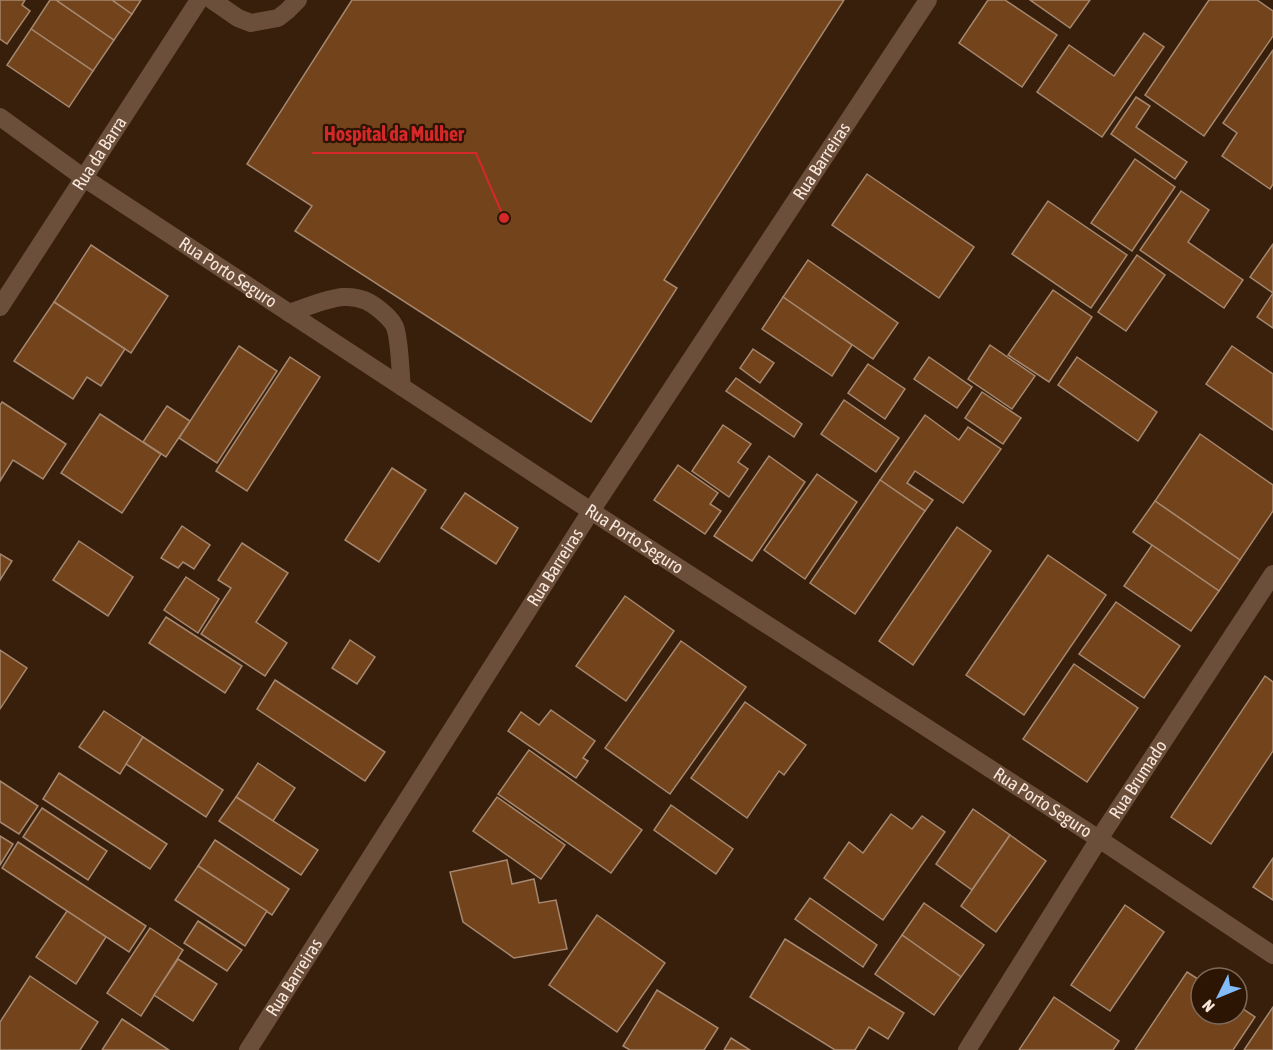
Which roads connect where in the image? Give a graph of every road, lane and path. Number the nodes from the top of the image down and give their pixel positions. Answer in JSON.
{"nodes":[{"id":1,"x":199,"y":0,"type":"edge"},
{"id":2,"x":213,"y":0,"type":"edge"},
{"id":3,"x":298,"y":0,"type":"edge"},
{"id":4,"x":928,"y":0,"type":"edge"},
{"id":5,"x":0,"y":117,"type":"edge"},
{"id":6,"x":84,"y":178,"type":"junction"},
{"id":7,"x":0,"y":307,"type":"edge"},
{"id":8,"x":289,"y":313,"type":"junction"},
{"id":9,"x":402,"y":387,"type":"junction"},
{"id":10,"x":591,"y":511,"type":"junction"},
{"id":11,"x":1273,"y":574,"type":"edge"},
{"id":12,"x":1099,"y":839,"type":"junction"},
{"id":13,"x":1273,"y":955,"type":"edge"},
{"id":14,"x":248,"y":1050,"type":"edge"},
{"id":15,"x":967,"y":1050,"type":"edge"}],
"edges":[{"from":1,"to":6,"type":"street","name":"Rua da Barra"},
{"from":2,"to":3,"type":"street"},
{"from":4,"to":10,"type":"street","name":"Rua Barreiras"},
{"from":5,"to":6,"type":"street","name":"Rua Porto Seguro"},
{"from":6,"to":7,"type":"street","name":"Rua da Barra"},
{"from":6,"to":8,"type":"street","name":"Rua Porto Seguro"},
{"from":8,"to":9,"type":"street","name":"Rua Porto Seguro"},
{"from":8,"to":9,"type":"street"},
{"from":9,"to":10,"type":"street","name":"Rua Porto Seguro"},
{"from":10,"to":12,"type":"street","name":"Rua Porto Seguro"},
{"from":10,"to":14,"type":"street","name":"Rua Barreiras"},
{"from":11,"to":12,"type":"street","name":"Rua Brumado"},
{"from":12,"to":13,"type":"street","name":"Rua Porto Seguro"},
{"from":12,"to":15,"type":"street","name":"Rua Brumado"}]}
